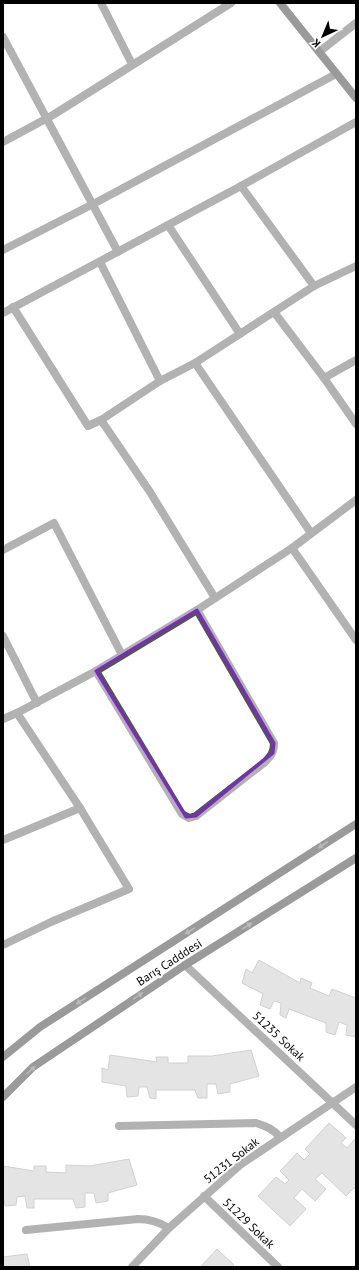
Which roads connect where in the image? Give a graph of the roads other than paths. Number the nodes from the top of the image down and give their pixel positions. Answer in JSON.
{"nodes":[{"id":1,"x":101,"y":3,"type":"edge"},
{"id":2,"x":231,"y":3,"type":"edge"},
{"id":3,"x":280,"y":3,"type":"edge"},
{"id":4,"x":356,"y":23,"type":"edge"},
{"id":5,"x":3,"y":37,"type":"edge"},
{"id":6,"x":319,"y":52,"type":"junction"},
{"id":7,"x":132,"y":64,"type":"junction"},
{"id":8,"x":336,"y":74,"type":"junction"},
{"id":9,"x":355,"y":96,"type":"edge"},
{"id":10,"x":46,"y":118,"type":"junction"},
{"id":11,"x":356,"y":122,"type":"edge"},
{"id":12,"x":3,"y":142,"type":"edge"},
{"id":13,"x":241,"y":186,"type":"junction"},
{"id":14,"x":93,"y":204,"type":"junction"},
{"id":15,"x":168,"y":225,"type":"junction"},
{"id":16,"x":3,"y":250,"type":"edge"},
{"id":17,"x":118,"y":252,"type":"junction"},
{"id":18,"x":100,"y":262,"type":"junction"},
{"id":19,"x":356,"y":266,"type":"edge"},
{"id":20,"x":314,"y":286,"type":"junction"},
{"id":21,"x":13,"y":308,"type":"junction"},
{"id":22,"x":3,"y":312,"type":"edge"},
{"id":23,"x":274,"y":312,"type":"junction"},
{"id":24,"x":240,"y":334,"type":"junction"},
{"id":25,"x":356,"y":360,"type":"edge"},
{"id":26,"x":195,"y":363,"type":"junction"},
{"id":27,"x":324,"y":378,"type":"junction"},
{"id":28,"x":160,"y":381,"type":"junction"},
{"id":29,"x":101,"y":420,"type":"junction"},
{"id":30,"x":356,"y":424,"type":"edge"},
{"id":31,"x":356,"y":500,"type":"edge"},
{"id":32,"x":311,"y":532,"type":"junction"},
{"id":33,"x":292,"y":548,"type":"junction"},
{"id":34,"x":3,"y":550,"type":"edge"},
{"id":35,"x":215,"y":598,"type":"junction"},
{"id":36,"x":197,"y":610,"type":"junction"},
{"id":37,"x":3,"y":636,"type":"edge"},
{"id":38,"x":356,"y":640,"type":"edge"},
{"id":39,"x":122,"y":655,"type":"junction"},
{"id":40,"x":96,"y":671,"type":"junction"},
{"id":41,"x":37,"y":703,"type":"junction"},
{"id":42,"x":17,"y":713,"type":"junction"},
{"id":43,"x":3,"y":720,"type":"edge"},
{"id":44,"x":80,"y":808,"type":"junction"},
{"id":45,"x":356,"y":824,"type":"edge"},
{"id":46,"x":3,"y":840,"type":"edge"},
{"id":47,"x":356,"y":858,"type":"edge"},
{"id":48,"x":3,"y":945,"type":"edge"},
{"id":49,"x":184,"y":965,"type":"junction"},
{"id":50,"x":3,"y":1057,"type":"edge"},
{"id":51,"x":356,"y":1087,"type":"edge"},
{"id":52,"x":3,"y":1097,"type":"edge"},
{"id":53,"x":332,"y":1102,"type":"junction"},
{"id":54,"x":356,"y":1125,"type":"edge"},
{"id":55,"x":119,"y":1126,"type":"dead end"},
{"id":56,"x":280,"y":1138,"type":"junction"},
{"id":57,"x":204,"y":1196,"type":"junction"},
{"id":58,"x":169,"y":1228,"type":"junction"},
{"id":59,"x":26,"y":1230,"type":"dead end"},
{"id":60,"x":132,"y":1267,"type":"edge"},
{"id":61,"x":278,"y":1267,"type":"edge"}],
"edges":[{"from":1,"to":7,"type":"street"},
{"from":2,"to":7,"type":"street"},
{"from":3,"to":6,"type":"main road"},
{"from":4,"to":6,"type":"street"},
{"from":5,"to":10,"type":"street"},
{"from":6,"to":8,"type":"main road"},
{"from":7,"to":10,"type":"street"},
{"from":8,"to":9,"type":"main road"},
{"from":8,"to":14,"type":"street"},
{"from":10,"to":12,"type":"street"},
{"from":10,"to":14,"type":"street"},
{"from":11,"to":13,"type":"street"},
{"from":13,"to":15,"type":"street"},
{"from":13,"to":20,"type":"street"},
{"from":14,"to":16,"type":"street"},
{"from":14,"to":17,"type":"street"},
{"from":15,"to":17,"type":"street"},
{"from":15,"to":24,"type":"street"},
{"from":17,"to":18,"type":"street"},
{"from":18,"to":21,"type":"street"},
{"from":18,"to":28,"type":"street"},
{"from":19,"to":20,"type":"street"},
{"from":20,"to":23,"type":"street"},
{"from":21,"to":22,"type":"street"},
{"from":21,"to":29,"type":"street"},
{"from":23,"to":24,"type":"street"},
{"from":23,"to":27,"type":"street"},
{"from":24,"to":26,"type":"street"},
{"from":25,"to":27,"type":"street"},
{"from":26,"to":28,"type":"street"},
{"from":26,"to":32,"type":"street"},
{"from":27,"to":30,"type":"street"},
{"from":28,"to":29,"type":"street"},
{"from":29,"to":35,"type":"street"},
{"from":31,"to":32,"type":"street"},
{"from":32,"to":33,"type":"street"},
{"from":33,"to":35,"type":"street"},
{"from":33,"to":38,"type":"street"},
{"from":34,"to":39,"type":"street"},
{"from":35,"to":36,"type":"street"},
{"from":36,"to":39,"type":"street"},
{"from":36,"to":40,"type":"street"},
{"from":37,"to":41,"type":"street"},
{"from":39,"to":40,"type":"street"},
{"from":40,"to":41,"type":"street"},
{"from":41,"to":42,"type":"street"},
{"from":42,"to":43,"type":"street"},
{"from":42,"to":44,"type":"street"},
{"from":44,"to":46,"type":"street"},
{"from":44,"to":48,"type":"street"},
{"from":45,"to":50,"type":"main road","name":"Barış Cadddesi","one_way":true},
{"from":49,"to":47,"type":"main road","name":"Barış Cadddesi","one_way":true},
{"from":52,"to":49,"type":"main road","name":"Barış Cadddesi","one_way":true},
{"from":49,"to":53,"type":"street","name":"51235 Sokak"},
{"from":51,"to":53,"type":"street","name":"51231 Sokak"},
{"from":53,"to":54,"type":"street","name":"51235 Sokak"},
{"from":53,"to":56,"type":"street","name":"51231 Sokak"},
{"from":55,"to":56,"type":"street"},
{"from":56,"to":57,"type":"street","name":"51231 Sokak"},
{"from":57,"to":58,"type":"street","name":"51231 Sokak"},
{"from":57,"to":61,"type":"street","name":"51229 Sokak"},
{"from":58,"to":59,"type":"street"},
{"from":58,"to":60,"type":"street","name":"51231 Sokak"}]}
